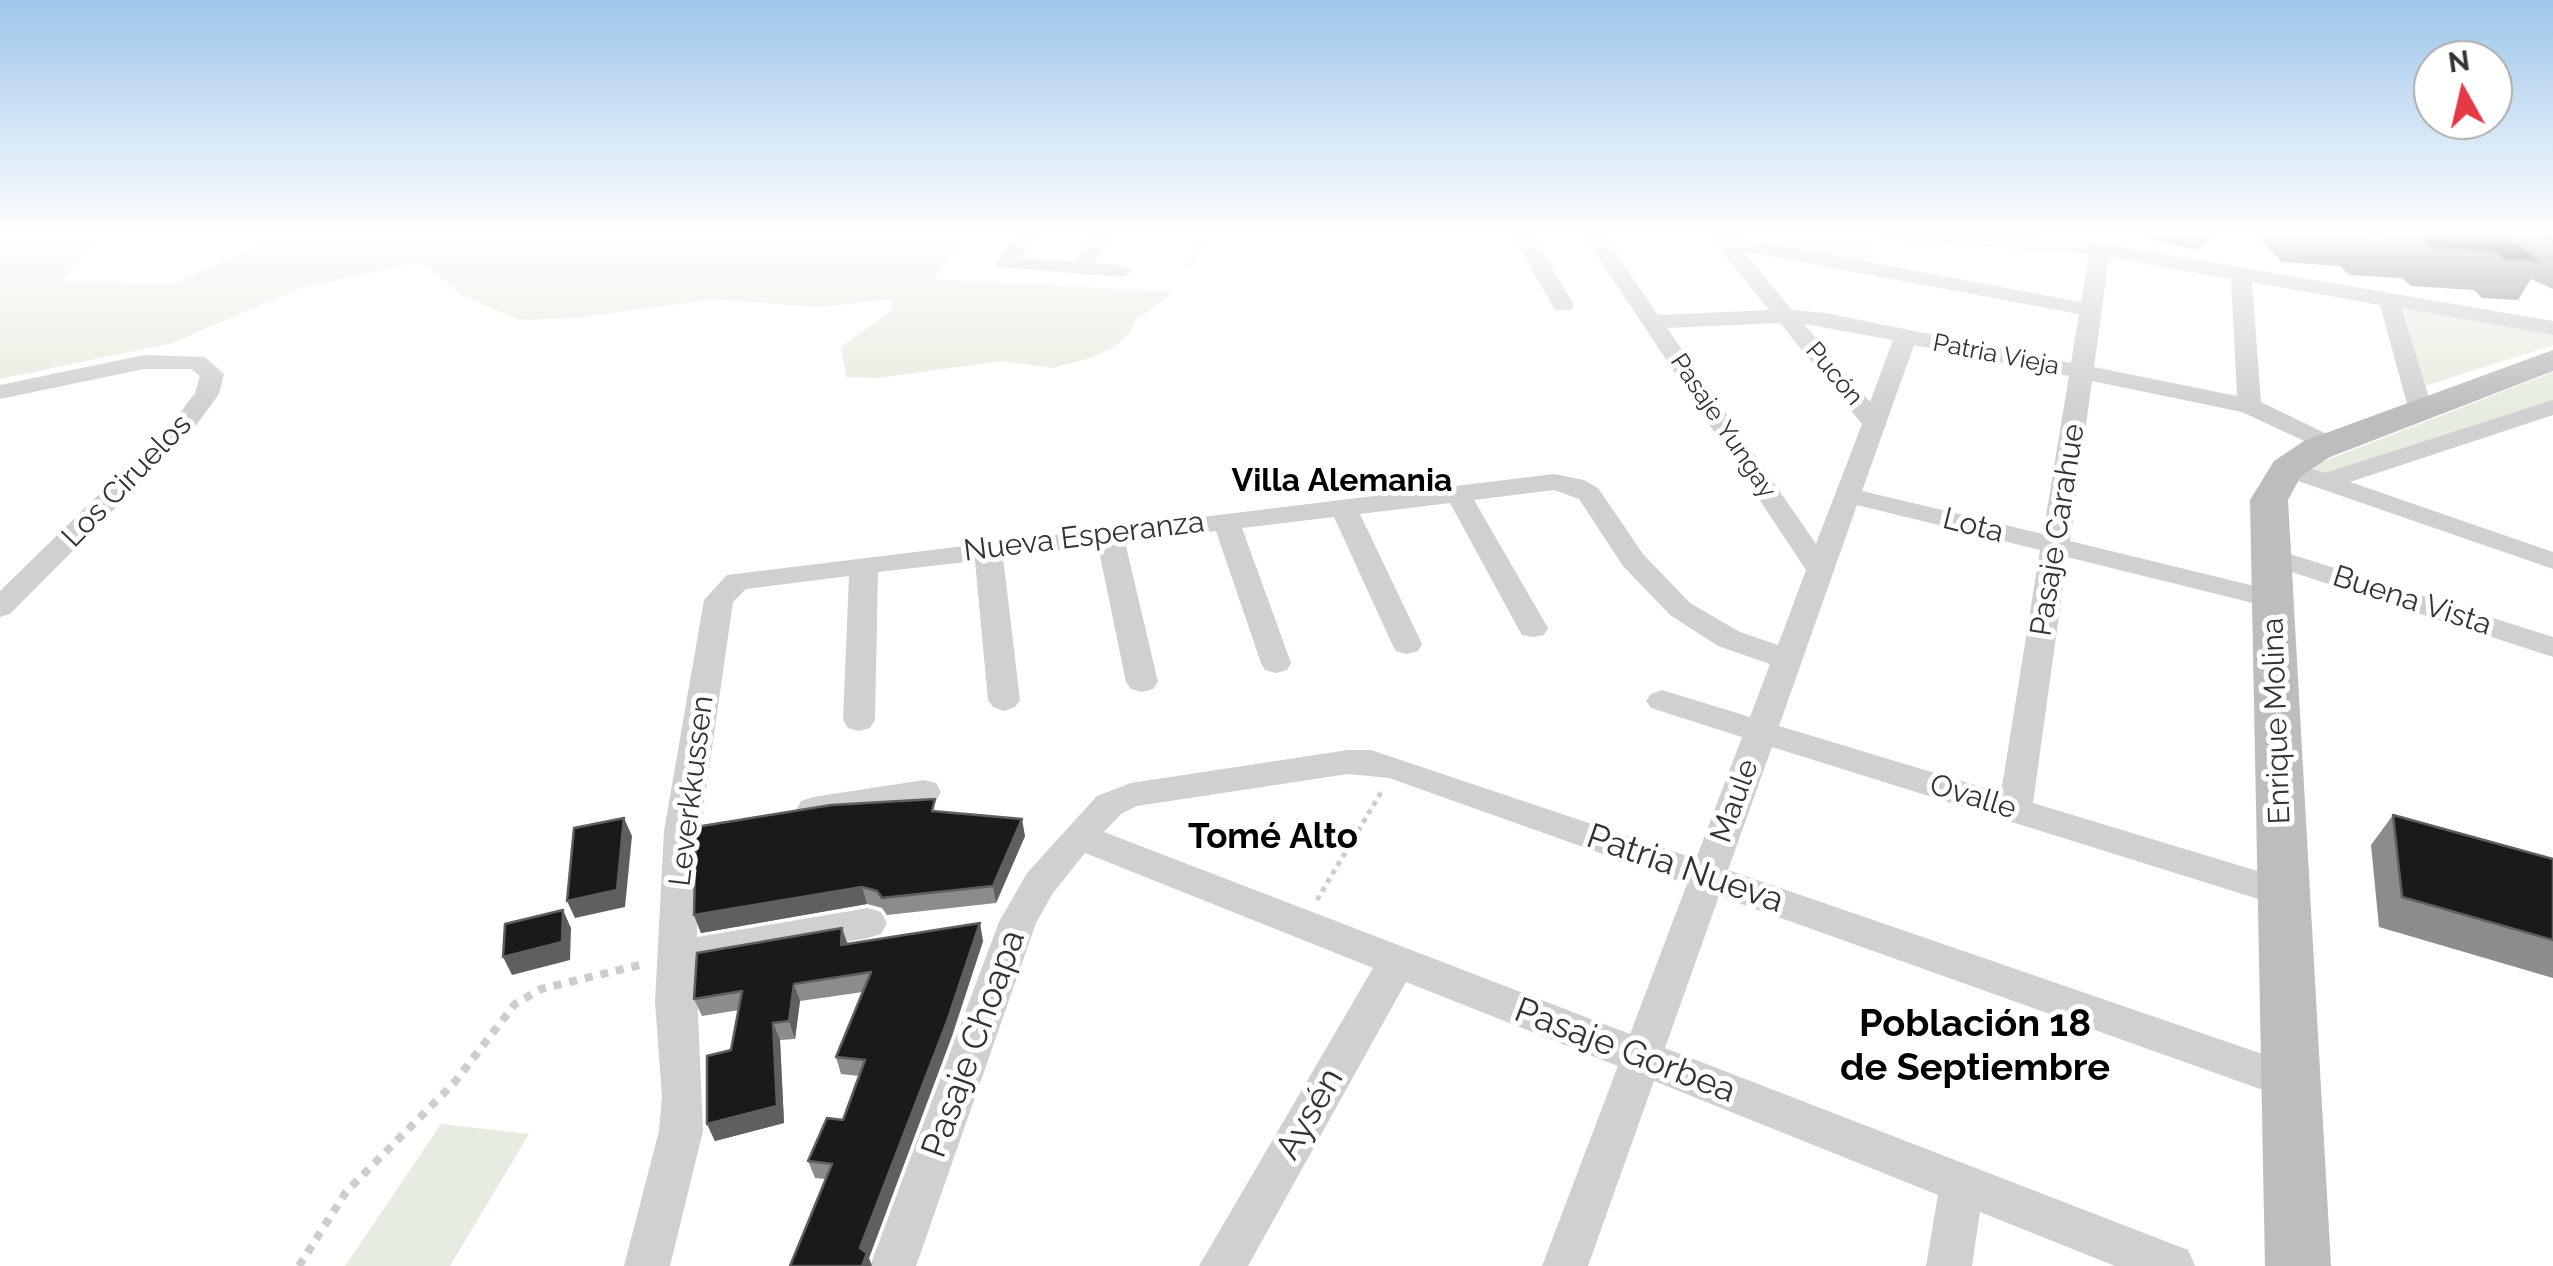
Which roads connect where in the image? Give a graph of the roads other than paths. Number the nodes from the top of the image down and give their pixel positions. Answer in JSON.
{"nodes":[{"id":1,"x":1555,"y":292,"type":"edge"},
{"id":2,"x":1632,"y":292,"type":"edge"},
{"id":3,"x":1765,"y":292,"type":"edge"},
{"id":4,"x":1999,"y":292,"type":"edge"},
{"id":5,"x":2094,"y":292,"type":"edge"},
{"id":6,"x":2242,"y":292,"type":"edge"},
{"id":7,"x":2344,"y":292,"type":"edge"},
{"id":8,"x":2389,"y":300,"type":"junction"},
{"id":9,"x":1563,"y":305,"type":"dead end"},
{"id":10,"x":2091,"y":310,"type":"junction"},
{"id":11,"x":1785,"y":316,"type":"junction"},
{"id":12,"x":1652,"y":322,"type":"junction"},
{"id":13,"x":2553,"y":328,"type":"edge"},
{"id":14,"x":1906,"y":336,"type":"junction"},
{"id":15,"x":2553,"y":360,"type":"edge"},
{"id":16,"x":2082,"y":372,"type":"junction"},
{"id":17,"x":0,"y":392,"type":"edge"},
{"id":18,"x":2249,"y":406,"type":"junction"},
{"id":19,"x":2553,"y":407,"type":"edge"},
{"id":20,"x":2421,"y":410,"type":"junction"},
{"id":21,"x":1874,"y":424,"type":"junction"},
{"id":22,"x":2314,"y":466,"type":"junction"},
{"id":23,"x":1457,"y":492,"type":"junction"},
{"id":24,"x":1848,"y":495,"type":"junction"},
{"id":25,"x":1343,"y":506,"type":"junction"},
{"id":26,"x":1226,"y":520,"type":"junction"},
{"id":27,"x":1109,"y":534,"type":"junction"},
{"id":28,"x":2055,"y":546,"type":"junction"},
{"id":29,"x":988,"y":548,"type":"junction"},
{"id":30,"x":2553,"y":560,"type":"edge"},
{"id":31,"x":864,"y":564,"type":"junction"},
{"id":32,"x":1820,"y":570,"type":"junction"},
{"id":33,"x":2272,"y":578,"type":"junction"},
{"id":34,"x":731,"y":585,"type":"joint"},
{"id":35,"x":0,"y":608,"type":"edge"},
{"id":36,"x":1533,"y":628,"type":"dead end"},
{"id":37,"x":1407,"y":644,"type":"dead end"},
{"id":38,"x":2553,"y":646,"type":"edge"},
{"id":39,"x":1788,"y":658,"type":"junction"},
{"id":40,"x":1276,"y":663,"type":"dead end"},
{"id":41,"x":1142,"y":682,"type":"dead end"},
{"id":42,"x":1004,"y":700,"type":"dead end"},
{"id":43,"x":1662,"y":701,"type":"dead end"},
{"id":44,"x":859,"y":720,"type":"dead end"},
{"id":45,"x":1761,"y":732,"type":"junction"},
{"id":46,"x":924,"y":792,"type":"dead end"},
{"id":47,"x":2014,"y":810,"type":"junction"},
{"id":48,"x":775,"y":816,"type":"edge"},
{"id":49,"x":719,"y":825,"type":"edge"},
{"id":50,"x":682,"y":830,"type":"junction"},
{"id":51,"x":1079,"y":836,"type":"junction"},
{"id":52,"x":1708,"y":877,"type":"junction"},
{"id":53,"x":2284,"y":893,"type":"junction"},
{"id":54,"x":868,"y":923,"type":"dead end"},
{"id":55,"x":677,"y":956,"type":"junction"},
{"id":56,"x":1398,"y":961,"type":"junction"},
{"id":57,"x":1642,"y":1057,"type":"junction"},
{"id":58,"x":2291,"y":1082,"type":"junction"},
{"id":59,"x":1962,"y":1184,"type":"junction"},
{"id":60,"x":647,"y":1266,"type":"edge"},
{"id":61,"x":893,"y":1266,"type":"edge"},
{"id":62,"x":1222,"y":1266,"type":"edge"},
{"id":63,"x":1565,"y":1266,"type":"edge"},
{"id":64,"x":1949,"y":1266,"type":"edge"},
{"id":65,"x":2172,"y":1266,"type":"edge"},
{"id":66,"x":2298,"y":1266,"type":"edge"}],
"edges":[{"from":1,"to":9,"type":"street"},
{"from":2,"to":12,"type":"street","name":"Pasaje Yungay"},
{"from":3,"to":11,"type":"street","name":"Pucón"},
{"from":4,"to":10,"type":"street"},
{"from":5,"to":10,"type":"street","name":"Pasaje Carahue"},
{"from":6,"to":18,"type":"street"},
{"from":7,"to":8,"type":"street"},
{"from":8,"to":13,"type":"street"},
{"from":8,"to":20,"type":"street"},
{"from":10,"to":16,"type":"street","name":"Pasaje Carahue"},
{"from":11,"to":12,"type":"street","name":"Patria Vieja"},
{"from":11,"to":14,"type":"street","name":"Patria Vieja"},
{"from":11,"to":21,"type":"street","name":"Pucón"},
{"from":12,"to":32,"type":"street","name":"Pasaje Yungay"},
{"from":14,"to":16,"type":"street","name":"Patria Vieja"},
{"from":14,"to":21,"type":"street","name":"Maule"},
{"from":15,"to":20,"type":"main road"},
{"from":16,"to":18,"type":"street","name":"Patria Vieja"},
{"from":16,"to":28,"type":"street","name":"Pasaje Carahue"},
{"from":17,"to":35,"type":"street","name":"Los Ciruelos"},
{"from":18,"to":22,"type":"street","name":"Patria Vieja"},
{"from":19,"to":22,"type":"street"},
{"from":20,"to":22,"type":"main road"},
{"from":21,"to":24,"type":"street","name":"Maule"},
{"from":22,"to":30,"type":"street","name":"Patria Vieja"},
{"from":22,"to":33,"type":"main road","name":"Enrique Molina"},
{"from":23,"to":25,"type":"street","name":"Nueva Esperanza"},
{"from":23,"to":36,"type":"street"},
{"from":23,"to":39,"type":"street","name":"Nueva Esperanza"},
{"from":24,"to":28,"type":"street","name":"Lota"},
{"from":24,"to":32,"type":"street","name":"Maule"},
{"from":25,"to":26,"type":"street","name":"Nueva Esperanza"},
{"from":25,"to":37,"type":"street"},
{"from":26,"to":27,"type":"street","name":"Nueva Esperanza"},
{"from":26,"to":40,"type":"street"},
{"from":27,"to":29,"type":"street","name":"Nueva Esperanza"},
{"from":27,"to":41,"type":"street"},
{"from":28,"to":33,"type":"street","name":"Lota"},
{"from":28,"to":47,"type":"street","name":"Pasaje Carahue"},
{"from":29,"to":31,"type":"street","name":"Nueva Esperanza"},
{"from":29,"to":42,"type":"street"},
{"from":31,"to":34,"type":"street","name":"Nueva Esperanza"},
{"from":31,"to":44,"type":"street"},
{"from":32,"to":39,"type":"street","name":"Maule"},
{"from":33,"to":38,"type":"street","name":"Buena Vista"},
{"from":33,"to":53,"type":"main road","name":"Enrique Molina"},
{"from":34,"to":50,"type":"street","name":"Leverkkussen"},
{"from":39,"to":45,"type":"street","name":"Maule"},
{"from":43,"to":45,"type":"street","name":"Ovalle"},
{"from":45,"to":47,"type":"street","name":"Ovalle"},
{"from":45,"to":52,"type":"street","name":"Maule"},
{"from":46,"to":48,"type":"street"},
{"from":47,"to":53,"type":"street","name":"Ovalle"},
{"from":49,"to":50,"type":"street"},
{"from":50,"to":55,"type":"street","name":"Leverkkussen"},
{"from":51,"to":52,"type":"street","name":"Patria Nueva"},
{"from":51,"to":56,"type":"street","name":"Pasaje Gorbea"},
{"from":51,"to":61,"type":"street","name":"Pasaje Choapa"},
{"from":52,"to":57,"type":"street","name":"Maule"},
{"from":52,"to":58,"type":"street","name":"Patria Nueva"},
{"from":53,"to":58,"type":"main road","name":"Enrique Molina"},
{"from":54,"to":55,"type":"street"},
{"from":55,"to":60,"type":"street","name":"Leverkkussen"},
{"from":56,"to":57,"type":"street","name":"Pasaje Gorbea"},
{"from":56,"to":62,"type":"street","name":"Aysén"},
{"from":57,"to":59,"type":"street","name":"Pasaje Gorbea"},
{"from":57,"to":63,"type":"street","name":"Maule"},
{"from":58,"to":66,"type":"main road","name":"Enrique Molina"},
{"from":59,"to":64,"type":"street"},
{"from":59,"to":65,"type":"street","name":"Pasaje Gorbea"}]}
